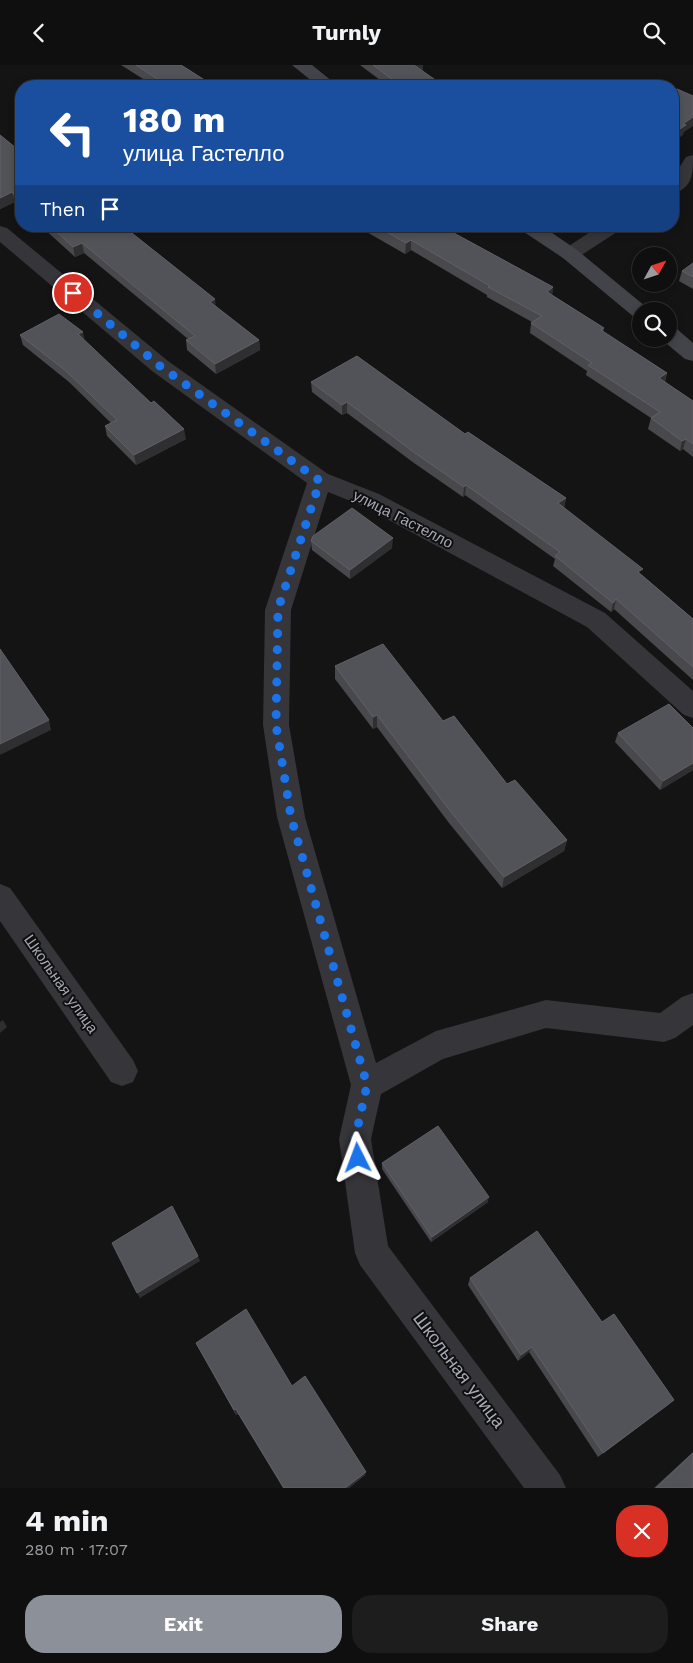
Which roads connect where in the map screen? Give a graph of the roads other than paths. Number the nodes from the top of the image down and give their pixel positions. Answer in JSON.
{"nodes":[{"id":1,"x":328,"y":65,"type":"edge"},
{"id":2,"x":306,"y":69,"type":"edge"},
{"id":3,"x":321,"y":80,"type":"edge"},
{"id":4,"x":693,"y":161,"type":"edge"},
{"id":5,"x":679,"y":184,"type":"edge"},
{"id":6,"x":0,"y":231,"type":"edge"},
{"id":7,"x":537,"y":232,"type":"edge"},
{"id":8,"x":604,"y":232,"type":"edge"},
{"id":9,"x":570,"y":254,"type":"junction"},
{"id":10,"x":632,"y":305,"type":"edge"},
{"id":11,"x":677,"y":341,"type":"edge"},
{"id":12,"x":693,"y":354,"type":"edge"},
{"id":13,"x":320,"y":481,"type":"junction"},
{"id":14,"x":693,"y":707,"type":"edge"},
{"id":15,"x":0,"y":897,"type":"edge"},
{"id":16,"x":693,"y":1007,"type":"edge"},
{"id":17,"x":122,"y":1071,"type":"dead end"},
{"id":18,"x":367,"y":1085,"type":"junction"},
{"id":19,"x":547,"y":1488,"type":"edge"}],
"edges":[{"from":1,"to":2,"type":"street"},
{"from":2,"to":3,"type":"street"},
{"from":4,"to":5,"type":"street"},
{"from":6,"to":13,"type":"street","name":"улица Гастелло"},
{"from":7,"to":9,"type":"street"},
{"from":8,"to":9,"type":"street"},
{"from":9,"to":10,"type":"street"},
{"from":11,"to":12,"type":"street"},
{"from":13,"to":14,"type":"street","name":"улица Гастелло"},
{"from":13,"to":18,"type":"street"},
{"from":15,"to":17,"type":"street","name":"Школьная улица"},
{"from":16,"to":18,"type":"street"},
{"from":18,"to":19,"type":"street","name":"Школьная улица"}]}
